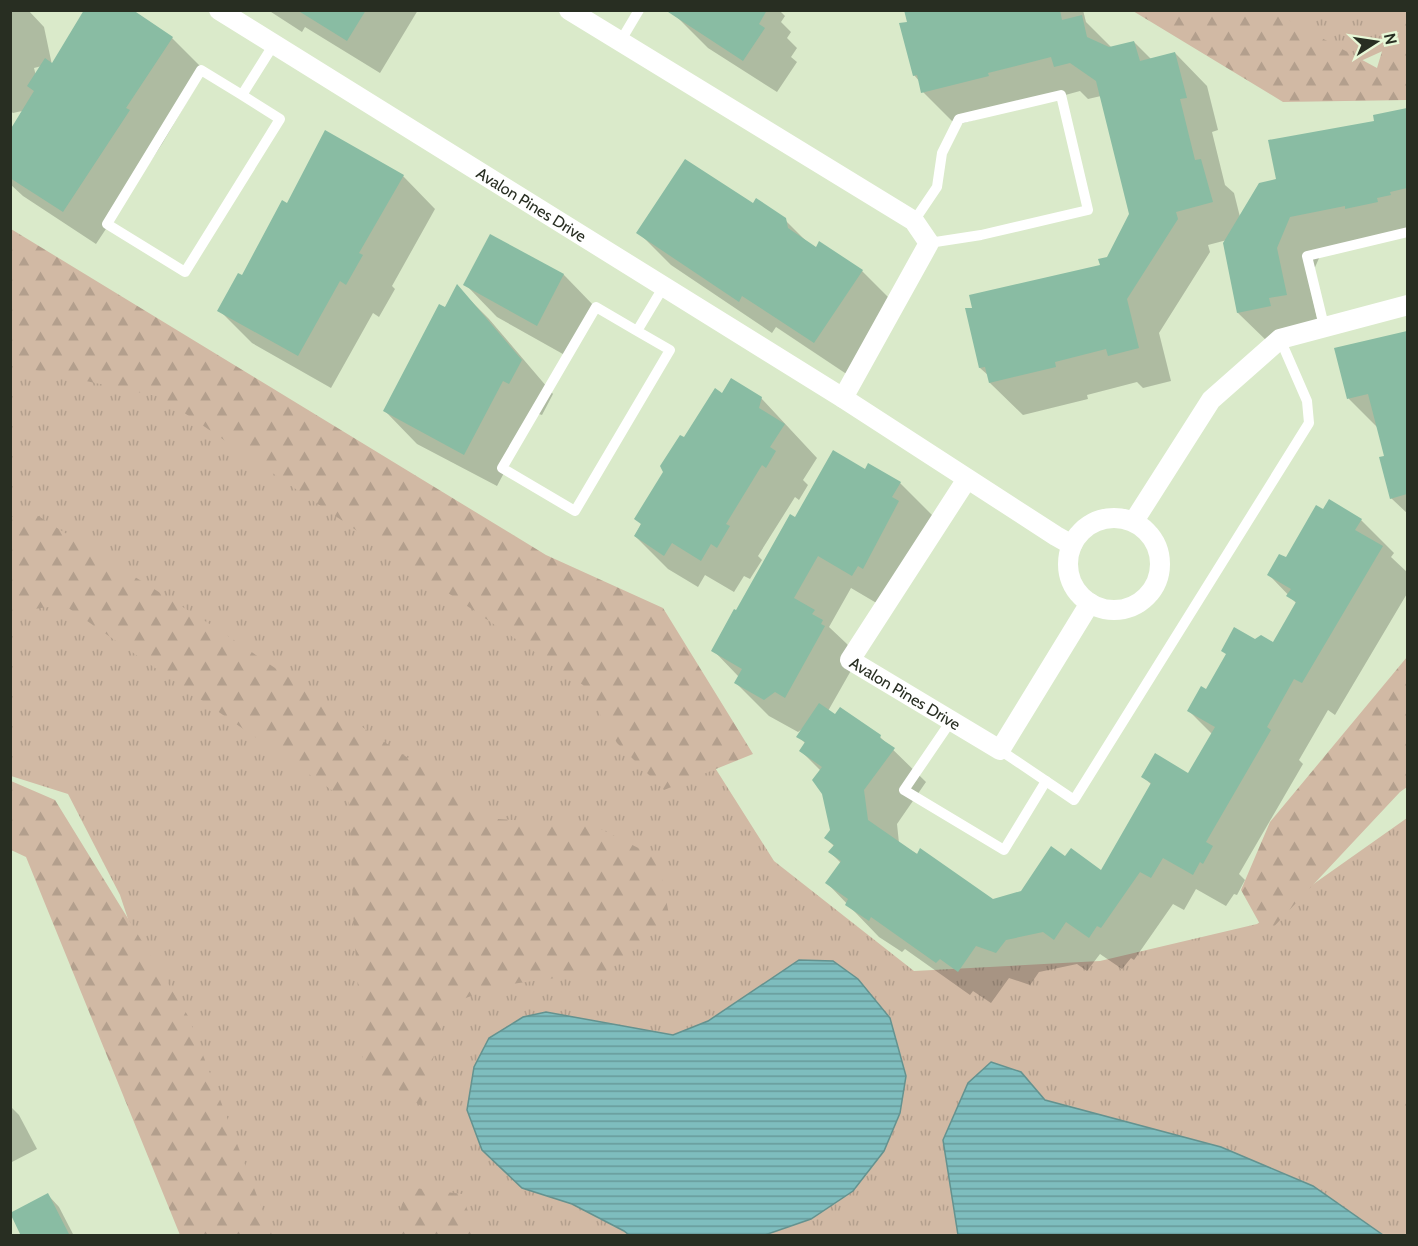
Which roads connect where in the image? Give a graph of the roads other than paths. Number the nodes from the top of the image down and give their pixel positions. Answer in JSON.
{"nodes":[{"id":1,"x":219,"y":10,"type":"edge"},
{"id":2,"x":569,"y":10,"type":"edge"},
{"id":3,"x":639,"y":10,"type":"edge"},
{"id":4,"x":620,"y":42,"type":"junction"},
{"id":5,"x":274,"y":44,"type":"junction"},
{"id":6,"x":242,"y":95,"type":"junction"},
{"id":7,"x":914,"y":221,"type":"junction"},
{"id":8,"x":1407,"y":232,"type":"edge"},
{"id":9,"x":929,"y":243,"type":"junction"},
{"id":10,"x":664,"y":286,"type":"junction"},
{"id":11,"x":1407,"y":305,"type":"edge"},
{"id":12,"x":1323,"y":326,"type":"junction"},
{"id":13,"x":637,"y":331,"type":"junction"},
{"id":14,"x":1280,"y":339,"type":"junction"},
{"id":15,"x":843,"y":398,"type":"junction"},
{"id":16,"x":967,"y":479,"type":"junction"},
{"id":17,"x":1134,"y":521,"type":"junction"},
{"id":18,"x":1072,"y":545,"type":"junction"},
{"id":19,"x":1090,"y":603,"type":"junction"},
{"id":20,"x":951,"y":721,"type":"junction"},
{"id":21,"x":1000,"y":750,"type":"junction"},
{"id":22,"x":1046,"y":781,"type":"junction"}],
"edges":[{"from":1,"to":5,"type":"street","name":"Avalon Pines Drive"},
{"from":2,"to":4,"type":"street"},
{"from":3,"to":4,"type":"lane"},
{"from":4,"to":7,"type":"street"},
{"from":5,"to":6,"type":"lane"},
{"from":5,"to":10,"type":"street","name":"Avalon Pines Drive"},
{"from":6,"to":6,"type":"lane"},
{"from":7,"to":9,"type":"street"},
{"from":7,"to":9,"type":"lane"},
{"from":8,"to":12,"type":"lane"},
{"from":9,"to":15,"type":"street"},
{"from":10,"to":13,"type":"lane"},
{"from":10,"to":15,"type":"street","name":"Avalon Pines Drive"},
{"from":11,"to":12,"type":"street"},
{"from":12,"to":14,"type":"street"},
{"from":13,"to":13,"type":"lane"},
{"from":14,"to":17,"type":"street"},
{"from":14,"to":22,"type":"lane"},
{"from":15,"to":16,"type":"street","name":"Avalon Pines Drive"},
{"from":16,"to":18,"type":"street","name":"Avalon Pines Drive"},
{"from":16,"to":20,"type":"street","name":"Avalon Pines Drive"},
{"from":17,"to":18,"type":"street"},
{"from":17,"to":19,"type":"street"},
{"from":18,"to":19,"type":"street"},
{"from":19,"to":21,"type":"street"},
{"from":20,"to":21,"type":"street","name":"Avalon Pines Drive"},
{"from":20,"to":22,"type":"lane"},
{"from":21,"to":22,"type":"lane"}]}
